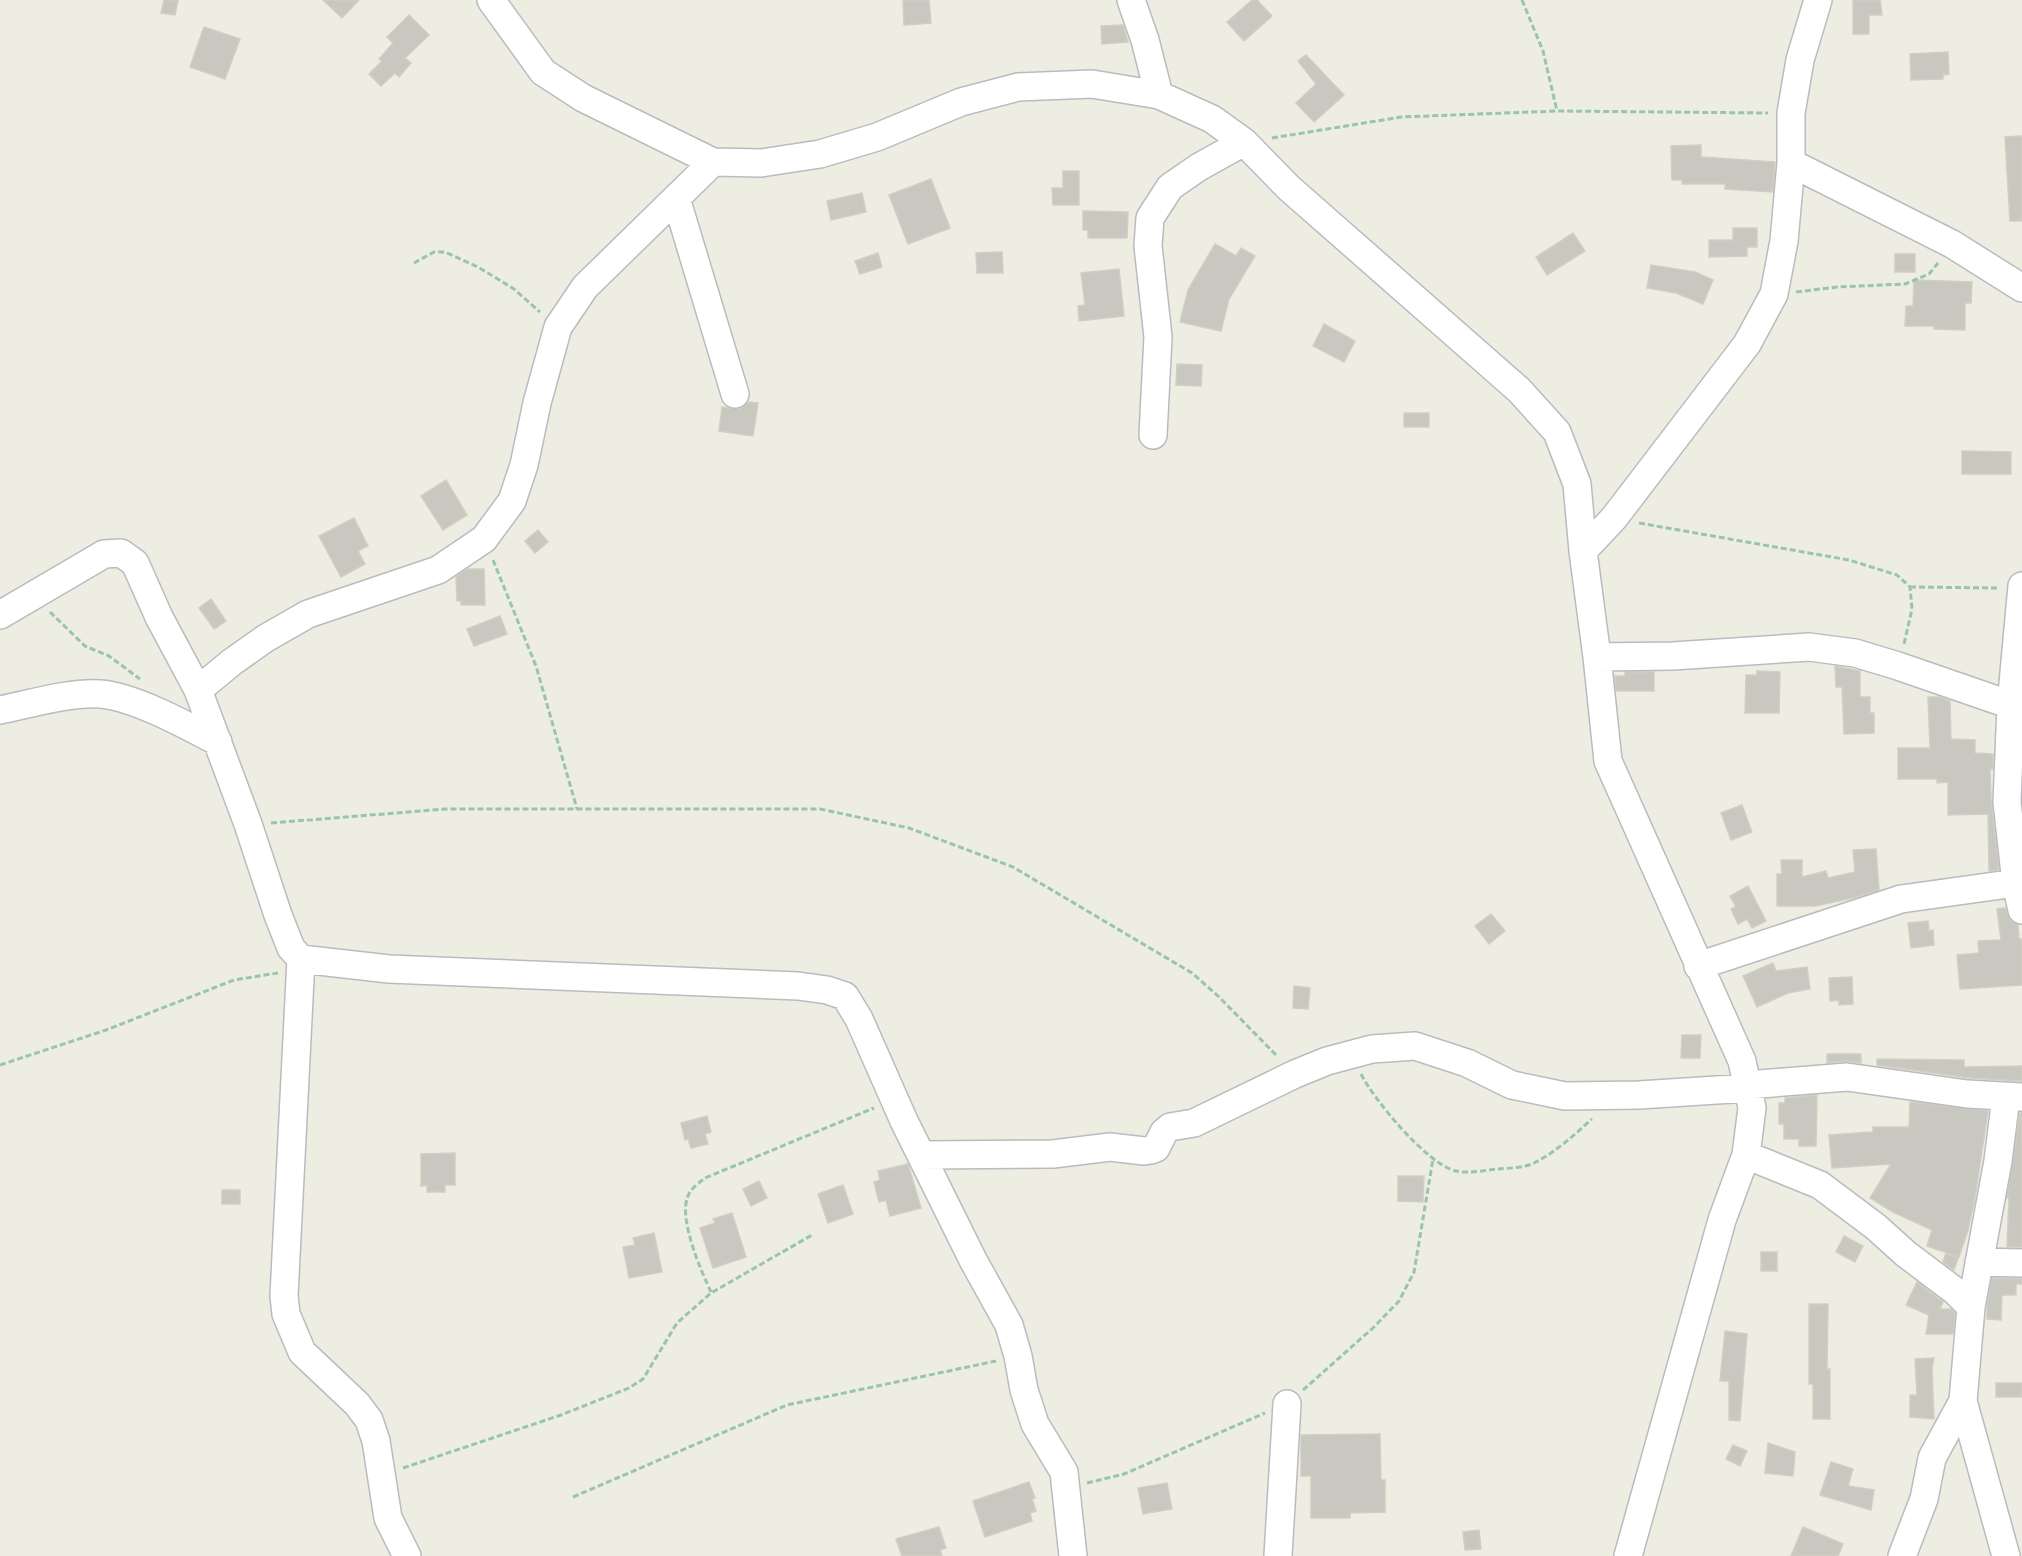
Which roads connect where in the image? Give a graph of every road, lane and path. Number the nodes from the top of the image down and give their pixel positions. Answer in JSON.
{"nodes":[{"id":1,"x":491,"y":0,"type":"edge"},
{"id":2,"x":1131,"y":0,"type":"edge"},
{"id":3,"x":1522,"y":0,"type":"edge"},
{"id":4,"x":1818,"y":0,"type":"edge"},
{"id":5,"x":1159,"y":95,"type":"junction"},
{"id":6,"x":1557,"y":111,"type":"junction"},
{"id":7,"x":1791,"y":113,"type":"junction"},
{"id":8,"x":1244,"y":142,"type":"junction"},
{"id":9,"x":713,"y":162,"type":"junction"},
{"id":10,"x":1791,"y":163,"type":"junction"},
{"id":11,"x":676,"y":198,"type":"junction"},
{"id":12,"x":1952,"y":244,"type":"junction"},
{"id":13,"x":414,"y":263,"type":"dead end"},
{"id":14,"x":2022,"y":288,"type":"edge"},
{"id":15,"x":1774,"y":294,"type":"junction"},
{"id":16,"x":558,"y":327,"type":"junction"},
{"id":17,"x":735,"y":393,"type":"dead end"},
{"id":18,"x":1153,"y":435,"type":"dead end"},
{"id":19,"x":1614,"y":518,"type":"junction"},
{"id":20,"x":484,"y":539,"type":"junction"},
{"id":21,"x":1583,"y":551,"type":"junction"},
{"id":22,"x":1910,"y":587,"type":"junction"},
{"id":23,"x":2022,"y":587,"type":"edge"},
{"id":24,"x":34,"y":596,"type":"junction"},
{"id":25,"x":0,"y":615,"type":"edge"},
{"id":26,"x":1597,"y":657,"type":"junction"},
{"id":27,"x":1898,"y":666,"type":"junction"},
{"id":28,"x":142,"y":680,"type":"dead end"},
{"id":29,"x":198,"y":690,"type":"junction"},
{"id":30,"x":2011,"y":705,"type":"junction"},
{"id":31,"x":0,"y":710,"type":"edge"},
{"id":32,"x":218,"y":742,"type":"junction"},
{"id":33,"x":577,"y":809,"type":"junction"},
{"id":34,"x":248,"y":824,"type":"junction"},
{"id":35,"x":2016,"y":883,"type":"junction"},
{"id":36,"x":2022,"y":910,"type":"edge"},
{"id":37,"x":301,"y":964,"type":"junction"},
{"id":38,"x":1698,"y":966,"type":"junction"},
{"id":39,"x":1350,"y":1054,"type":"junction"},
{"id":40,"x":0,"y":1065,"type":"edge"},
{"id":41,"x":1295,"y":1074,"type":"junction"},
{"id":42,"x":1748,"y":1087,"type":"junction"},
{"id":43,"x":1618,"y":1095,"type":"junction"},
{"id":44,"x":2014,"y":1097,"type":"edge"},
{"id":45,"x":895,"y":1099,"type":"junction"},
{"id":46,"x":921,"y":1155,"type":"junction"},
{"id":47,"x":1746,"y":1155,"type":"junction"},
{"id":48,"x":1433,"y":1159,"type":"junction"},
{"id":49,"x":812,"y":1236,"type":"dead end"},
{"id":50,"x":1979,"y":1262,"type":"junction"},
{"id":51,"x":2022,"y":1263,"type":"edge"},
{"id":52,"x":711,"y":1293,"type":"junction"},
{"id":53,"x":1971,"y":1307,"type":"junction"},
{"id":54,"x":1018,"y":1356,"type":"junction"},
{"id":55,"x":1963,"y":1401,"type":"junction"},
{"id":56,"x":1287,"y":1404,"type":"junction"},
{"id":57,"x":382,"y":1475,"type":"junction"},
{"id":58,"x":1065,"y":1488,"type":"junction"},
{"id":59,"x":573,"y":1497,"type":"dead end"},
{"id":60,"x":2007,"y":1552,"type":"edge"},
{"id":61,"x":407,"y":1556,"type":"edge"},
{"id":62,"x":1072,"y":1556,"type":"edge"},
{"id":63,"x":1278,"y":1556,"type":"edge"},
{"id":64,"x":1628,"y":1556,"type":"edge"},
{"id":65,"x":1902,"y":1556,"type":"edge"}],
"edges":[{"from":1,"to":9,"type":"street"},
{"from":2,"to":5,"type":"street"},
{"from":3,"to":6,"type":"path"},
{"from":4,"to":7,"type":"street"},
{"from":5,"to":8,"type":"street"},
{"from":5,"to":9,"type":"street"},
{"from":6,"to":7,"type":"path"},
{"from":6,"to":8,"type":"path"},
{"from":7,"to":10,"type":"street"},
{"from":8,"to":18,"type":"street"},
{"from":8,"to":21,"type":"street"},
{"from":9,"to":11,"type":"street"},
{"from":10,"to":12,"type":"street"},
{"from":10,"to":15,"type":"street"},
{"from":11,"to":16,"type":"street"},
{"from":11,"to":17,"type":"street"},
{"from":12,"to":14,"type":"street"},
{"from":12,"to":15,"type":"path"},
{"from":13,"to":16,"type":"path"},
{"from":15,"to":19,"type":"street"},
{"from":16,"to":20,"type":"street"},
{"from":19,"to":21,"type":"street"},
{"from":19,"to":22,"type":"path"},
{"from":20,"to":29,"type":"street"},
{"from":20,"to":33,"type":"path"},
{"from":21,"to":26,"type":"street"},
{"from":22,"to":23,"type":"path"},
{"from":22,"to":27,"type":"path"},
{"from":23,"to":30,"type":"street"},
{"from":24,"to":25,"type":"street"},
{"from":24,"to":28,"type":"path"},
{"from":24,"to":29,"type":"street"},
{"from":26,"to":27,"type":"street"},
{"from":26,"to":38,"type":"street"},
{"from":27,"to":30,"type":"street"},
{"from":29,"to":32,"type":"street"},
{"from":30,"to":35,"type":"street"},
{"from":31,"to":32,"type":"street"},
{"from":32,"to":34,"type":"street"},
{"from":33,"to":34,"type":"path"},
{"from":33,"to":41,"type":"path"},
{"from":34,"to":37,"type":"street"},
{"from":35,"to":36,"type":"street"},
{"from":35,"to":38,"type":"street"},
{"from":37,"to":40,"type":"path"},
{"from":37,"to":45,"type":"street"},
{"from":37,"to":57,"type":"street"},
{"from":38,"to":42,"type":"street"},
{"from":39,"to":41,"type":"street"},
{"from":39,"to":43,"type":"street"},
{"from":39,"to":48,"type":"path"},
{"from":41,"to":46,"type":"street"},
{"from":42,"to":43,"type":"street"},
{"from":42,"to":44,"type":"street"},
{"from":42,"to":47,"type":"street"},
{"from":43,"to":48,"type":"path"},
{"from":44,"to":50,"type":"street"},
{"from":45,"to":46,"type":"street"},
{"from":45,"to":52,"type":"path"},
{"from":46,"to":54,"type":"street"},
{"from":47,"to":53,"type":"street"},
{"from":47,"to":64,"type":"street"},
{"from":48,"to":56,"type":"path"},
{"from":49,"to":52,"type":"path"},
{"from":50,"to":51,"type":"street"},
{"from":50,"to":53,"type":"street"},
{"from":52,"to":57,"type":"path"},
{"from":53,"to":55,"type":"street"},
{"from":54,"to":58,"type":"street"},
{"from":54,"to":59,"type":"path"},
{"from":55,"to":60,"type":"street"},
{"from":55,"to":65,"type":"street"},
{"from":56,"to":58,"type":"path"},
{"from":56,"to":63,"type":"street"},
{"from":57,"to":61,"type":"street"},
{"from":58,"to":62,"type":"street"}]}
